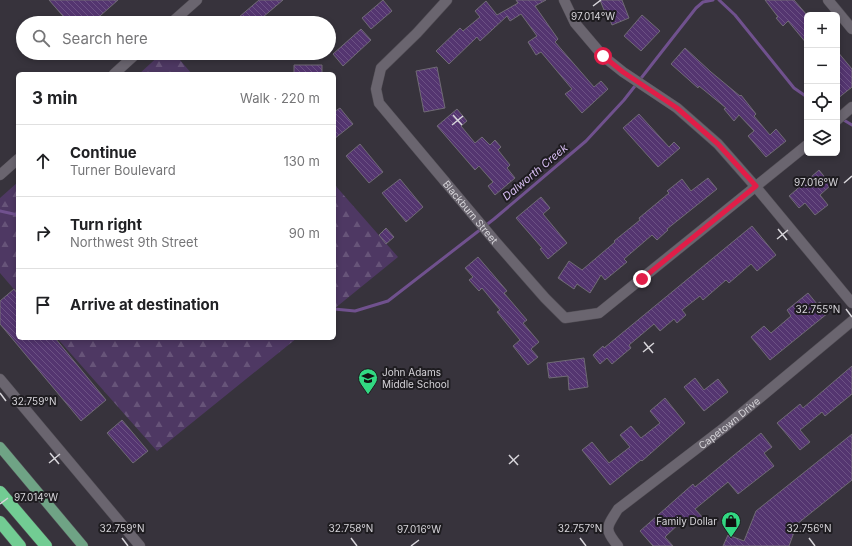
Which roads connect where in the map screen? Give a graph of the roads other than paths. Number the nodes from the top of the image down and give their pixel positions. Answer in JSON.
{"nodes":[{"id":1,"x":197,"y":0,"type":"edge"},
{"id":2,"x":447,"y":0,"type":"edge"},
{"id":3,"x":564,"y":0,"type":"edge"},
{"id":4,"x":828,"y":0,"type":"edge"},
{"id":5,"x":179,"y":16,"type":"edge"},
{"id":6,"x":852,"y":29,"type":"edge"},
{"id":7,"x":129,"y":60,"type":"edge"},
{"id":8,"x":116,"y":72,"type":"edge"},
{"id":9,"x":852,"y":107,"type":"edge"},
{"id":10,"x":840,"y":117,"type":"edge"},
{"id":11,"x":804,"y":147,"type":"edge"},
{"id":12,"x":16,"y":161,"type":"edge"},
{"id":13,"x":0,"y":175,"type":"edge"},
{"id":14,"x":756,"y":186,"type":"junction"},
{"id":15,"x":852,"y":304,"type":"edge"},
{"id":16,"x":852,"y":321,"type":"edge"},
{"id":17,"x":0,"y":379,"type":"edge"},
{"id":18,"x":0,"y":447,"type":"edge"},
{"id":19,"x":0,"y":492,"type":"edge"},
{"id":20,"x":0,"y":522,"type":"edge"},
{"id":21,"x":20,"y":546,"type":"edge"},
{"id":22,"x":46,"y":546,"type":"edge"},
{"id":23,"x":83,"y":546,"type":"edge"},
{"id":24,"x":140,"y":546,"type":"edge"},
{"id":25,"x":618,"y":546,"type":"edge"}],
"edges":[{"from":1,"to":5,"type":"street"},
{"from":2,"to":14,"type":"street","name":"Blackburn Street"},
{"from":3,"to":14,"type":"street"},
{"from":4,"to":6,"type":"street"},
{"from":7,"to":8,"type":"street"},
{"from":9,"to":10,"type":"street"},
{"from":11,"to":14,"type":"street"},
{"from":12,"to":13,"type":"street"},
{"from":14,"to":15,"type":"street"},
{"from":16,"to":25,"type":"street","name":"Capetown Drive"},
{"from":17,"to":24,"type":"street"},
{"from":18,"to":23,"type":"main road"},
{"from":19,"to":22,"type":"highway"},
{"from":20,"to":21,"type":"highway"}]}
